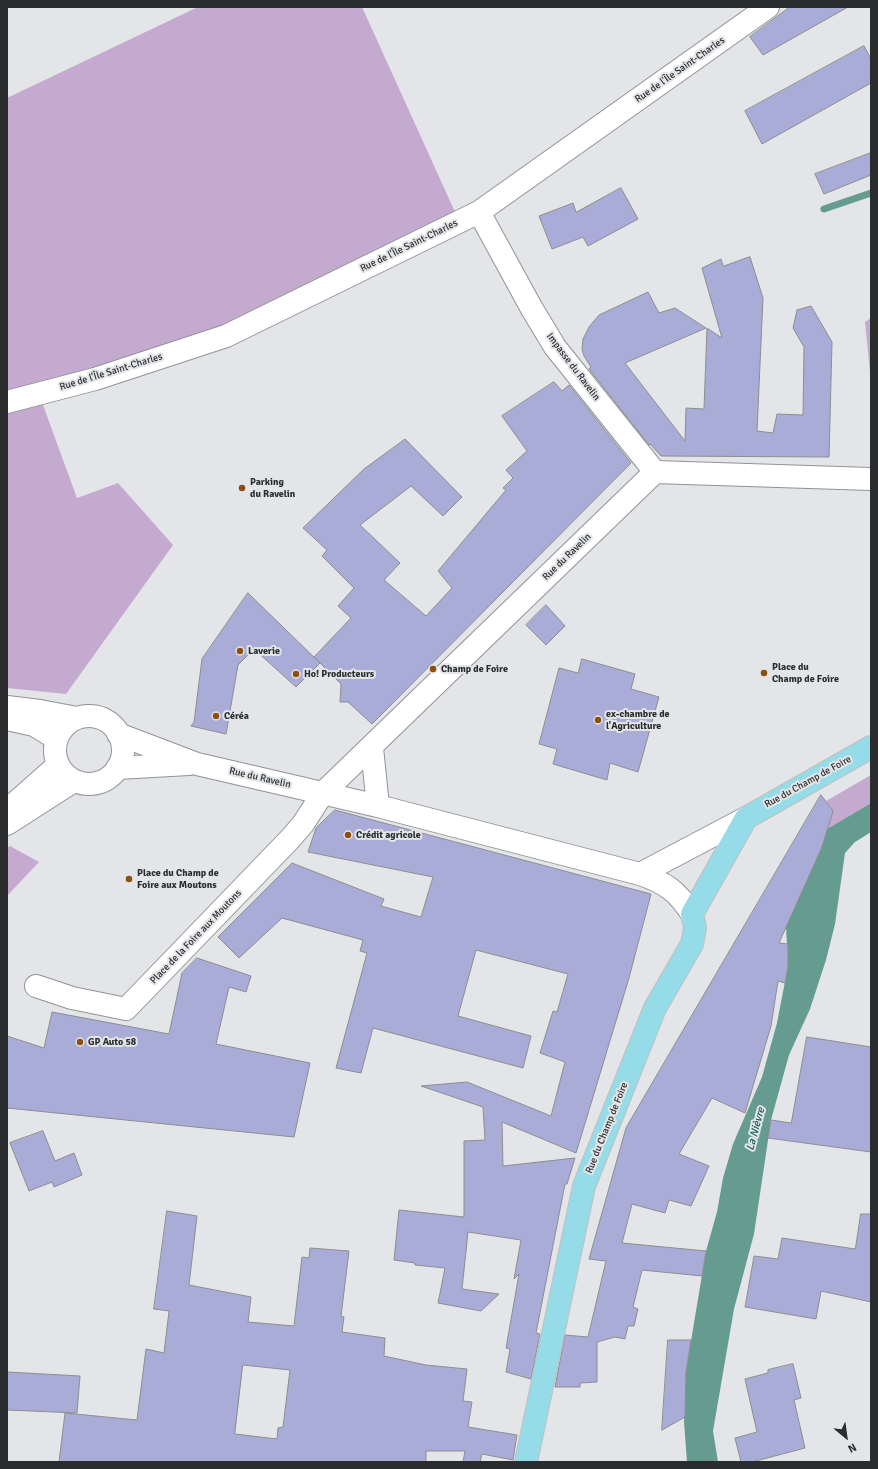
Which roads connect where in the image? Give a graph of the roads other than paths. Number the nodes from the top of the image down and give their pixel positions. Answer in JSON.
{"nodes":[{"id":1,"x":768,"y":7,"type":"edge"},
{"id":2,"x":479,"y":212,"type":"junction"},
{"id":3,"x":7,"y":402,"type":"edge"},
{"id":4,"x":655,"y":472,"type":"junction"},
{"id":5,"x":871,"y":479,"type":"edge"},
{"id":6,"x":7,"y":707,"type":"edge"},
{"id":7,"x":77,"y":718,"type":"junction"},
{"id":8,"x":7,"y":719,"type":"edge"},
{"id":9,"x":118,"y":734,"type":"junction"},
{"id":10,"x":57,"y":739,"type":"junction"},
{"id":11,"x":871,"y":747,"type":"edge"},
{"id":12,"x":372,"y":748,"type":"junction"},
{"id":13,"x":197,"y":764,"type":"junction"},
{"id":14,"x":58,"y":765,"type":"junction"},
{"id":15,"x":117,"y":768,"type":"junction"},
{"id":16,"x":74,"y":781,"type":"junction"},
{"id":17,"x":323,"y":793,"type":"junction"},
{"id":18,"x":378,"y":806,"type":"junction"},
{"id":19,"x":7,"y":810,"type":"edge"},
{"id":20,"x":746,"y":818,"type":"junction"},
{"id":21,"x":7,"y":824,"type":"edge"},
{"id":22,"x":640,"y":874,"type":"junction"},
{"id":23,"x":692,"y":914,"type":"junction"},
{"id":24,"x":36,"y":986,"type":"dead end"},
{"id":25,"x":526,"y":1462,"type":"edge"}],
"edges":[{"from":1,"to":2,"type":"main road","name":"Rue de l'Île Saint-Charles"},
{"from":2,"to":3,"type":"main road","name":"Rue de l'Île Saint-Charles"},
{"from":2,"to":4,"type":"main road","name":"Impasse du Ravelin"},
{"from":4,"to":5,"type":"main road"},
{"from":4,"to":12,"type":"main road","name":"Rue du Ravelin"},
{"from":6,"to":7,"type":"main road"},
{"from":7,"to":9,"type":"main road"},
{"from":7,"to":10,"type":"main road"},
{"from":8,"to":10,"type":"main road"},
{"from":9,"to":13,"type":"main road","name":"Rue du Ravelin"},
{"from":9,"to":15,"type":"main road"},
{"from":10,"to":14,"type":"main road"},
{"from":11,"to":20,"type":"main road","name":"Rue du Champ de Foire"},
{"from":12,"to":17,"type":"main road","name":"Rue du Ravelin"},
{"from":12,"to":18,"type":"main road"},
{"from":13,"to":15,"type":"main road","name":"Rue du Ravelin"},
{"from":13,"to":17,"type":"main road","name":"Rue du Ravelin"},
{"from":14,"to":16,"type":"main road"},
{"from":14,"to":19,"type":"main road"},
{"from":15,"to":16,"type":"main road"},
{"from":16,"to":21,"type":"main road"},
{"from":17,"to":18,"type":"main road","name":"Rue du Ravelin"},
{"from":17,"to":24,"type":"main road","name":"Place de la Foire aux Moutons"},
{"from":18,"to":22,"type":"main road","name":"Rue du Ravelin"},
{"from":20,"to":22,"type":"main road","name":"Rue du Champ de Foire"},
{"from":20,"to":23,"type":"main road"},
{"from":22,"to":23,"type":"main road","name":"Rue du Ravelin"},
{"from":23,"to":25,"type":"main road","name":"Rue du Champ de Foire"}]}
